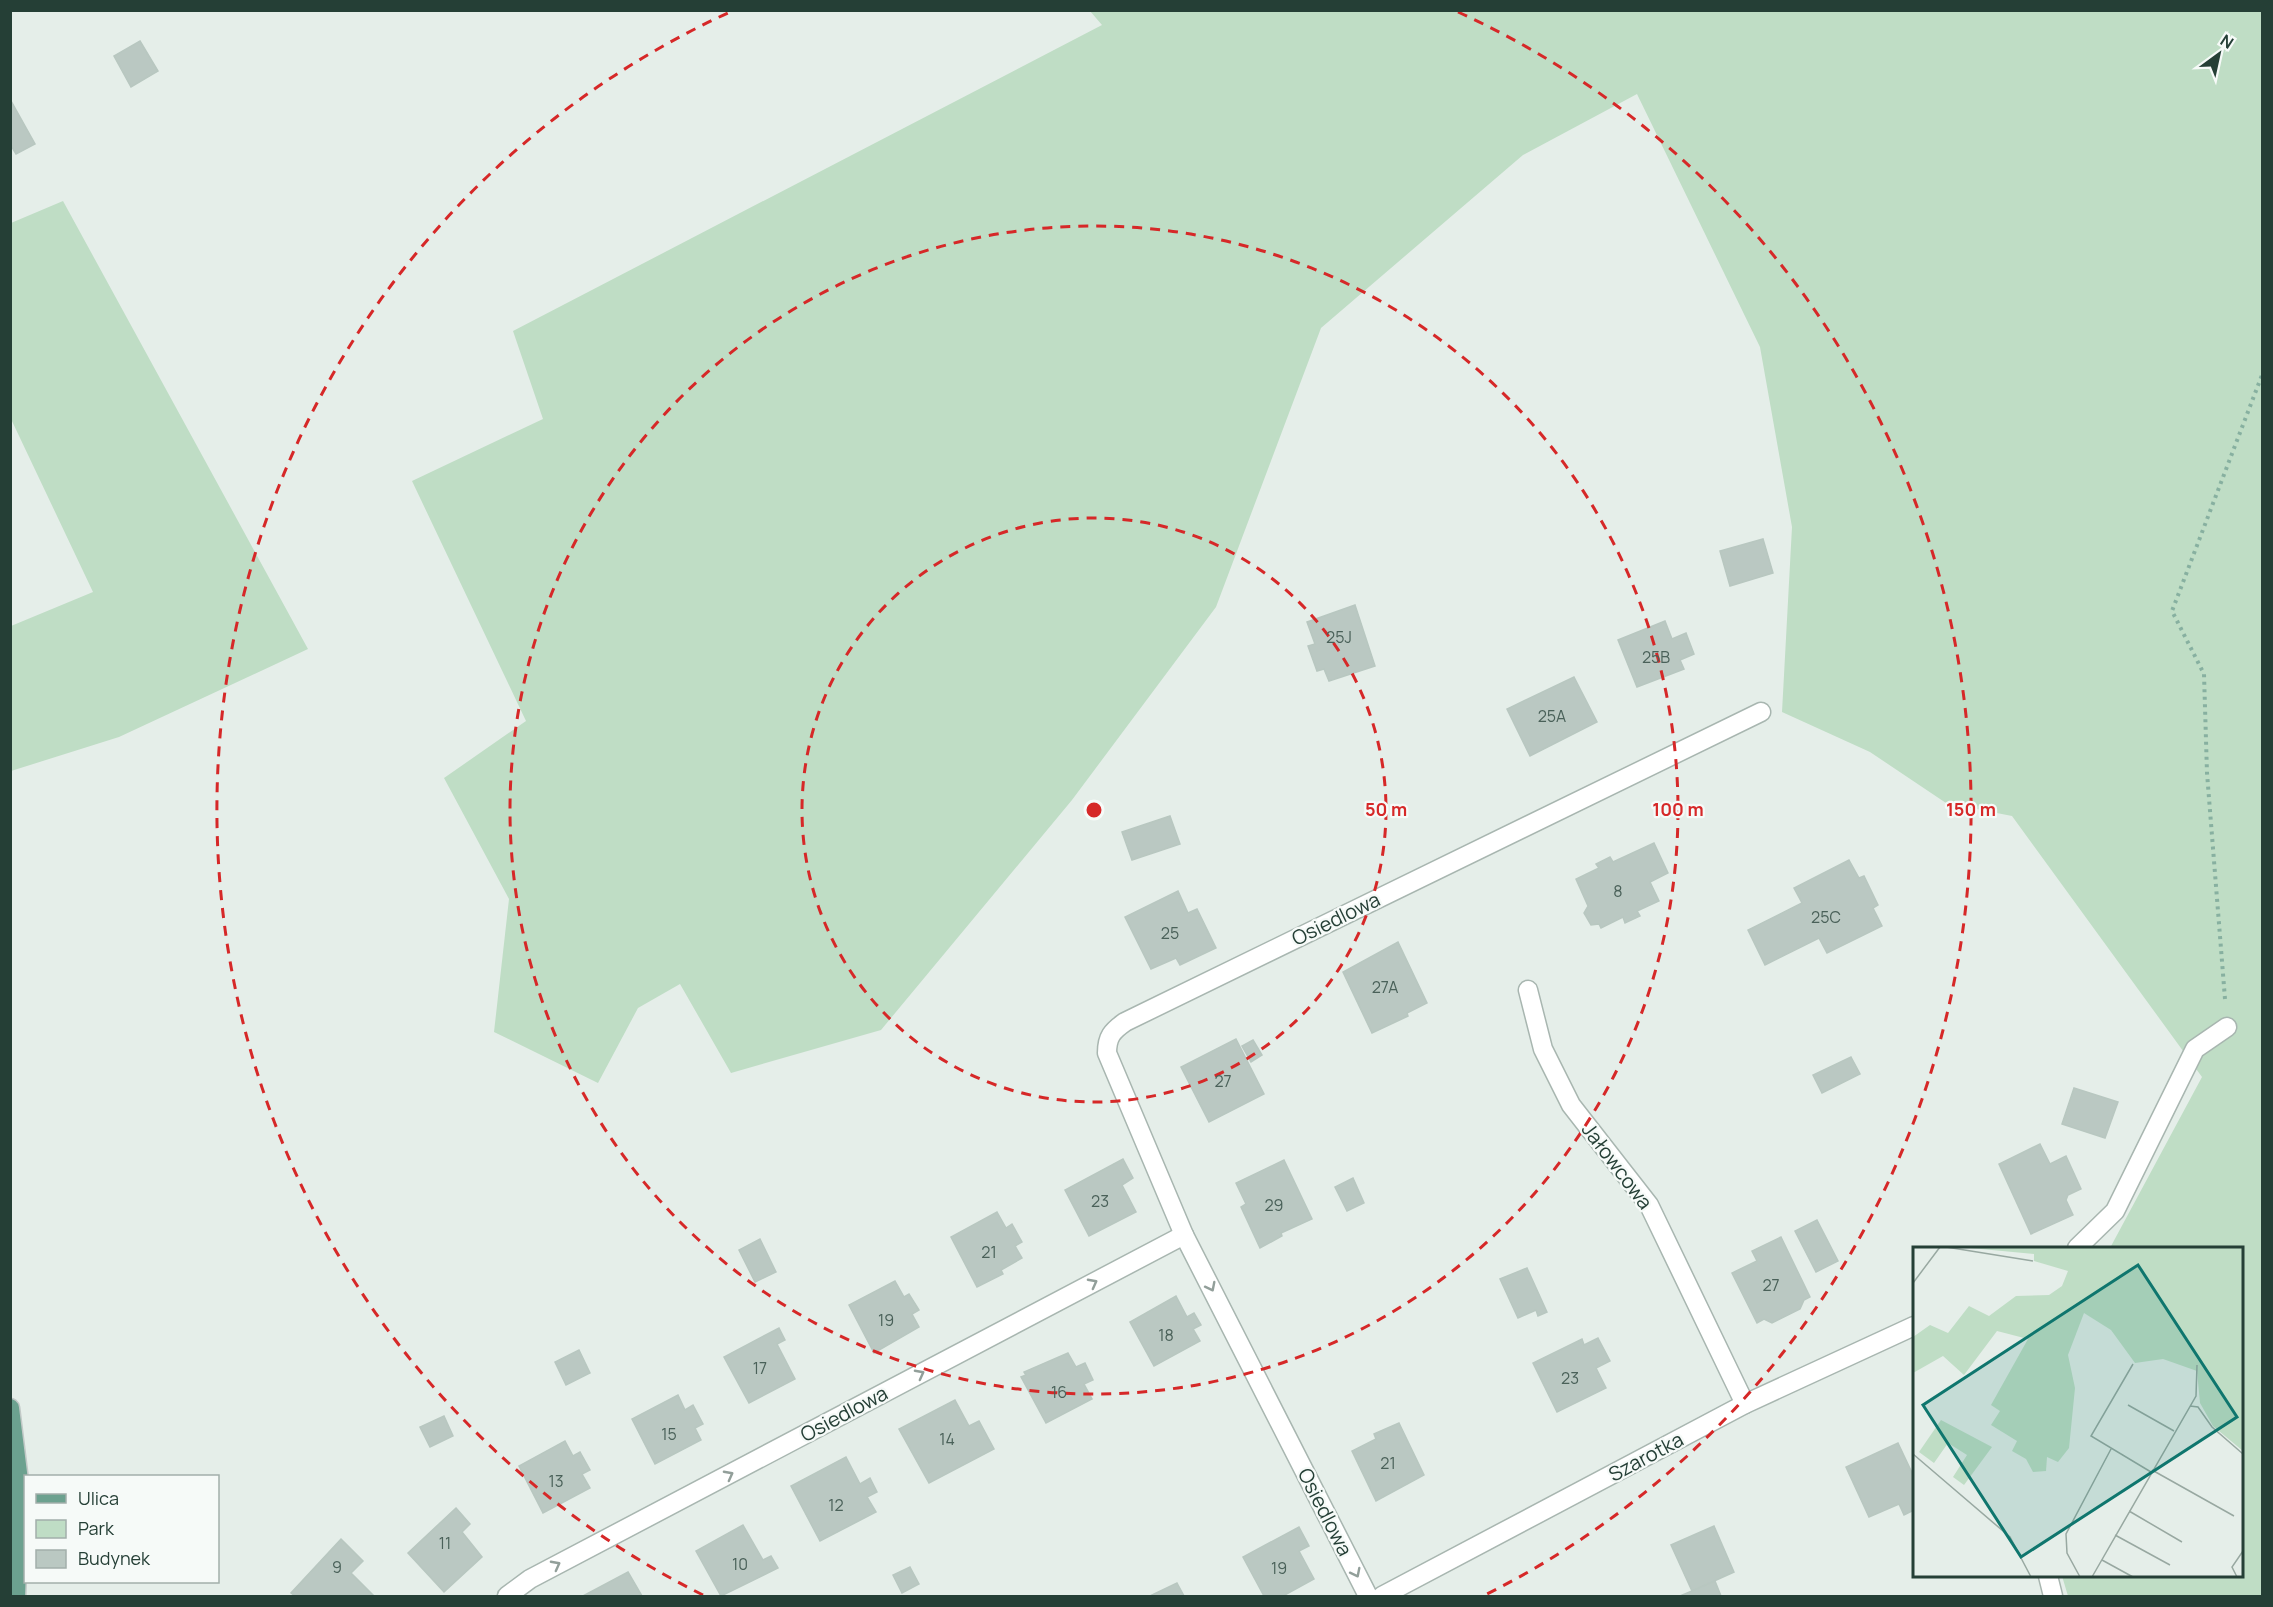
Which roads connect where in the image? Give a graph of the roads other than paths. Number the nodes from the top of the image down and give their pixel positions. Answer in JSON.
{"nodes":[{"id":1,"x":1761,"y":712,"type":"dead end"},
{"id":2,"x":1528,"y":990,"type":"dead end"},
{"id":3,"x":2227,"y":1027,"type":"road end"},
{"id":4,"x":1184,"y":1235,"type":"junction"},
{"id":5,"x":2078,"y":1247,"type":"edge"},
{"id":6,"x":1913,"y":1326,"type":"edge"},
{"id":7,"x":1746,"y":1404,"type":"junction"},
{"id":8,"x":10,"y":1408,"type":"edge"},
{"id":9,"x":2048,"y":1577,"type":"edge"},
{"id":10,"x":1388,"y":1595,"type":"edge"},
{"id":11,"x":16,"y":1596,"type":"edge"},
{"id":12,"x":507,"y":1596,"type":"edge"},
{"id":13,"x":1368,"y":1596,"type":"edge"},
{"id":14,"x":2053,"y":1596,"type":"edge"}],
"edges":[{"from":1,"to":4,"type":"street","name":"Osiedlowa"},
{"from":2,"to":7,"type":"street","name":"Jałowcowa"},
{"from":3,"to":5,"type":"street"},
{"from":12,"to":4,"type":"street","name":"Osiedlowa","one_way":true},
{"from":4,"to":13,"type":"street","name":"Osiedlowa","one_way":true},
{"from":6,"to":7,"type":"street","name":"Szarotka"},
{"from":7,"to":10,"type":"street","name":"Szarotka"},
{"from":8,"to":11,"type":"main road"},
{"from":9,"to":14,"type":"street"}]}
